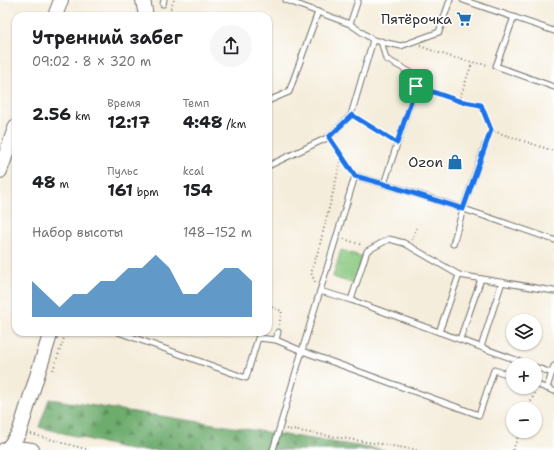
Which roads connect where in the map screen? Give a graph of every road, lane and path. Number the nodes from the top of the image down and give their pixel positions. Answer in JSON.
{"nodes":[{"id":1,"x":61,"y":0,"type":"edge"},
{"id":2,"x":143,"y":0,"type":"edge"},
{"id":3,"x":174,"y":0,"type":"edge"},
{"id":4,"x":286,"y":0,"type":"edge"},
{"id":5,"x":358,"y":0,"type":"edge"},
{"id":6,"x":450,"y":0,"type":"edge"},
{"id":7,"x":462,"y":0,"type":"edge"},
{"id":8,"x":482,"y":0,"type":"edge"},
{"id":9,"x":480,"y":6,"type":"junction"},
{"id":10,"x":56,"y":12,"type":"edge"},
{"id":11,"x":145,"y":12,"type":"edge"},
{"id":12,"x":170,"y":12,"type":"edge"},
{"id":13,"x":318,"y":12,"type":"junction"},
{"id":14,"x":514,"y":17,"type":"junction"},
{"id":15,"x":350,"y":24,"type":"junction"},
{"id":16,"x":554,"y":31,"type":"edge"},
{"id":17,"x":373,"y":40,"type":"junction"},
{"id":18,"x":381,"y":41,"type":"junction"},
{"id":19,"x":410,"y":42,"type":"junction"},
{"id":20,"x":472,"y":63,"type":"junction"},
{"id":21,"x":496,"y":66,"type":"junction"},
{"id":22,"x":416,"y":86,"type":"junction"},
{"id":23,"x":554,"y":87,"type":"edge"},
{"id":24,"x":272,"y":100,"type":"edge"},
{"id":25,"x":459,"y":101,"type":"junction"},
{"id":26,"x":352,"y":115,"type":"junction"},
{"id":27,"x":490,"y":130,"type":"dead end"},
{"id":28,"x":12,"y":137,"type":"edge"},
{"id":29,"x":329,"y":137,"type":"junction"},
{"id":30,"x":397,"y":143,"type":"junction"},
{"id":31,"x":485,"y":145,"type":"joint"},
{"id":32,"x":554,"y":151,"type":"edge"},
{"id":33,"x":342,"y":156,"type":"junction"},
{"id":34,"x":272,"y":164,"type":"edge"},
{"id":35,"x":0,"y":171,"type":"edge"},
{"id":36,"x":355,"y":176,"type":"junction"},
{"id":37,"x":384,"y":184,"type":"junction"},
{"id":38,"x":463,"y":209,"type":"junction"},
{"id":39,"x":416,"y":228,"type":"dead end"},
{"id":40,"x":337,"y":236,"type":"junction"},
{"id":41,"x":554,"y":240,"type":"edge"},
{"id":42,"x":452,"y":244,"type":"dead end"},
{"id":43,"x":410,"y":247,"type":"junction"},
{"id":44,"x":371,"y":248,"type":"junction"},
{"id":45,"x":460,"y":275,"type":"junction"},
{"id":46,"x":480,"y":279,"type":"junction"},
{"id":47,"x":502,"y":282,"type":"junction"},
{"id":48,"x":320,"y":291,"type":"junction"},
{"id":49,"x":554,"y":291,"type":"edge"},
{"id":50,"x":351,"y":300,"type":"junction"},
{"id":51,"x":272,"y":307,"type":"edge"},
{"id":52,"x":278,"y":332,"type":"joint"},
{"id":53,"x":439,"y":332,"type":"junction"},
{"id":54,"x":50,"y":336,"type":"edge"},
{"id":55,"x":129,"y":336,"type":"edge"},
{"id":56,"x":276,"y":340,"type":"junction"},
{"id":57,"x":460,"y":340,"type":"junction"},
{"id":58,"x":480,"y":347,"type":"junction"},
{"id":59,"x":302,"y":351,"type":"junction"},
{"id":60,"x":511,"y":358,"type":"edge"},
{"id":61,"x":554,"y":366,"type":"edge"},
{"id":62,"x":542,"y":369,"type":"edge"},
{"id":63,"x":552,"y":373,"type":"junction"},
{"id":64,"x":506,"y":374,"type":"edge"},
{"id":65,"x":542,"y":387,"type":"edge"},
{"id":66,"x":547,"y":388,"type":"junction"},
{"id":67,"x":554,"y":391,"type":"edge"},
{"id":68,"x":279,"y":428,"type":"junction"},
{"id":69,"x":30,"y":434,"type":"dead end"},
{"id":70,"x":517,"y":438,"type":"edge"},
{"id":71,"x":7,"y":448,"type":"edge"},
{"id":72,"x":32,"y":450,"type":"edge"},
{"id":73,"x":89,"y":450,"type":"edge"},
{"id":74,"x":273,"y":450,"type":"edge"},
{"id":75,"x":417,"y":450,"type":"edge"},
{"id":76,"x":513,"y":450,"type":"edge"}],
"edges":[{"from":1,"to":10,"type":"main road"},
{"from":2,"to":11,"type":"main road"},
{"from":3,"to":12,"type":"path"},
{"from":4,"to":13,"type":"lane"},
{"from":5,"to":15,"type":"lane"},
{"from":6,"to":19,"type":"lane"},
{"from":7,"to":9,"type":"lane"},
{"from":8,"to":9,"type":"lane"},
{"from":9,"to":14,"type":"lane"},
{"from":13,"to":15,"type":"lane"},
{"from":13,"to":24,"type":"lane"},
{"from":14,"to":16,"type":"lane"},
{"from":14,"to":21,"type":"lane"},
{"from":15,"to":17,"type":"lane"},
{"from":17,"to":18,"type":"lane"},
{"from":17,"to":26,"type":"lane"},
{"from":18,"to":19,"type":"lane"},
{"from":18,"to":22,"type":"lane"},
{"from":19,"to":20,"type":"path"},
{"from":20,"to":21,"type":"path"},
{"from":20,"to":25,"type":"path"},
{"from":21,"to":23,"type":"lane"},
{"from":22,"to":25,"type":"path"},
{"from":22,"to":30,"type":"lane"},
{"from":25,"to":31,"type":"path"},
{"from":26,"to":29,"type":"lane"},
{"from":26,"to":30,"type":"path"},
{"from":27,"to":32,"type":"path"},
{"from":28,"to":35,"type":"main road"},
{"from":29,"to":33,"type":"path"},
{"from":29,"to":34,"type":"lane"},
{"from":30,"to":37,"type":"lane"},
{"from":31,"to":38,"type":"lane"},
{"from":33,"to":36,"type":"path"},
{"from":33,"to":48,"type":"path"},
{"from":36,"to":37,"type":"lane"},
{"from":36,"to":40,"type":"lane"},
{"from":37,"to":38,"type":"lane"},
{"from":38,"to":41,"type":"lane"},
{"from":38,"to":42,"type":"lane"},
{"from":39,"to":43,"type":"path"},
{"from":40,"to":44,"type":"path"},
{"from":40,"to":48,"type":"lane"},
{"from":43,"to":44,"type":"lane"},
{"from":43,"to":45,"type":"lane"},
{"from":44,"to":50,"type":"lane"},
{"from":45,"to":46,"type":"lane"},
{"from":45,"to":53,"type":"lane"},
{"from":46,"to":47,"type":"lane"},
{"from":46,"to":57,"type":"lane"},
{"from":47,"to":49,"type":"lane"},
{"from":47,"to":58,"type":"lane"},
{"from":48,"to":50,"type":"lane"},
{"from":48,"to":59,"type":"lane"},
{"from":50,"to":53,"type":"lane"},
{"from":51,"to":52,"type":"path"},
{"from":52,"to":56,"type":"lane"},
{"from":53,"to":57,"type":"lane"},
{"from":54,"to":71,"type":"main road"},
{"from":55,"to":56,"type":"lane"},
{"from":56,"to":59,"type":"lane"},
{"from":57,"to":58,"type":"lane"},
{"from":58,"to":60,"type":"lane"},
{"from":59,"to":64,"type":"lane"},
{"from":59,"to":68,"type":"lane"},
{"from":61,"to":63,"type":"lane"},
{"from":62,"to":63,"type":"lane"},
{"from":63,"to":66,"type":"lane"},
{"from":65,"to":66,"type":"lane"},
{"from":66,"to":67,"type":"lane"},
{"from":68,"to":74,"type":"lane"},
{"from":68,"to":75,"type":"path"},
{"from":69,"to":73,"type":"path"},
{"from":70,"to":76,"type":"path"},
{"from":71,"to":72,"type":"main road"}]}
